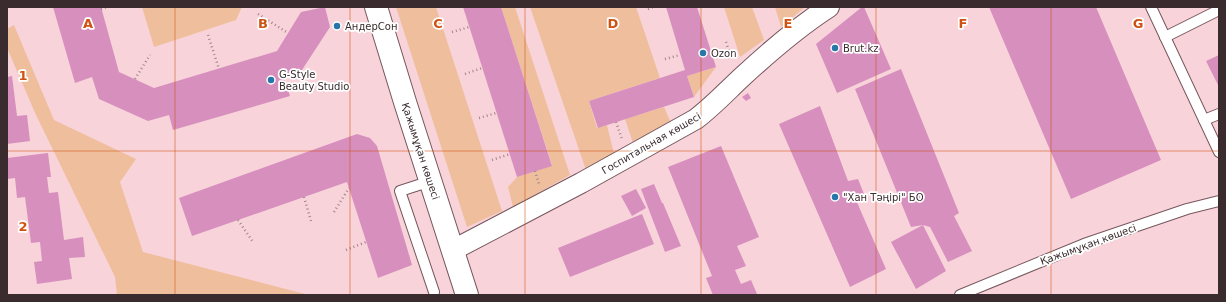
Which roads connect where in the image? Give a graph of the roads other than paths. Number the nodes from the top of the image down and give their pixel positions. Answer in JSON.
{"nodes":[{"id":1,"x":376,"y":7,"type":"edge"},
{"id":2,"x":829,"y":7,"type":"edge"},
{"id":3,"x":1151,"y":7,"type":"edge"},
{"id":4,"x":1219,"y":10,"type":"edge"},
{"id":5,"x":1166,"y":37,"type":"junction"},
{"id":6,"x":1219,"y":114,"type":"edge"},
{"id":7,"x":1204,"y":120,"type":"junction"},
{"id":8,"x":1219,"y":152,"type":"edge"},
{"id":9,"x":431,"y":181,"type":"junction"},
{"id":10,"x":1219,"y":201,"type":"edge"},
{"id":11,"x":453,"y":250,"type":"junction"},
{"id":12,"x":434,"y":292,"type":"dead end"},
{"id":13,"x":467,"y":295,"type":"edge"},
{"id":14,"x":960,"y":295,"type":"edge"}],
"edges":[{"from":1,"to":9,"type":"street","name":"Қажымұқан көшесі"},
{"from":2,"to":11,"type":"street","name":"Госпитальная көшесі"},
{"from":3,"to":5,"type":"lane"},
{"from":4,"to":5,"type":"lane"},
{"from":5,"to":7,"type":"lane"},
{"from":6,"to":7,"type":"lane"},
{"from":7,"to":8,"type":"lane"},
{"from":9,"to":11,"type":"street","name":"Қажымұқан көшесі"},
{"from":9,"to":12,"type":"lane"},
{"from":10,"to":14,"type":"lane","name":"Қажымұқан көшесі"},
{"from":11,"to":13,"type":"street","name":"Қажымұқан көшесі"}]}
